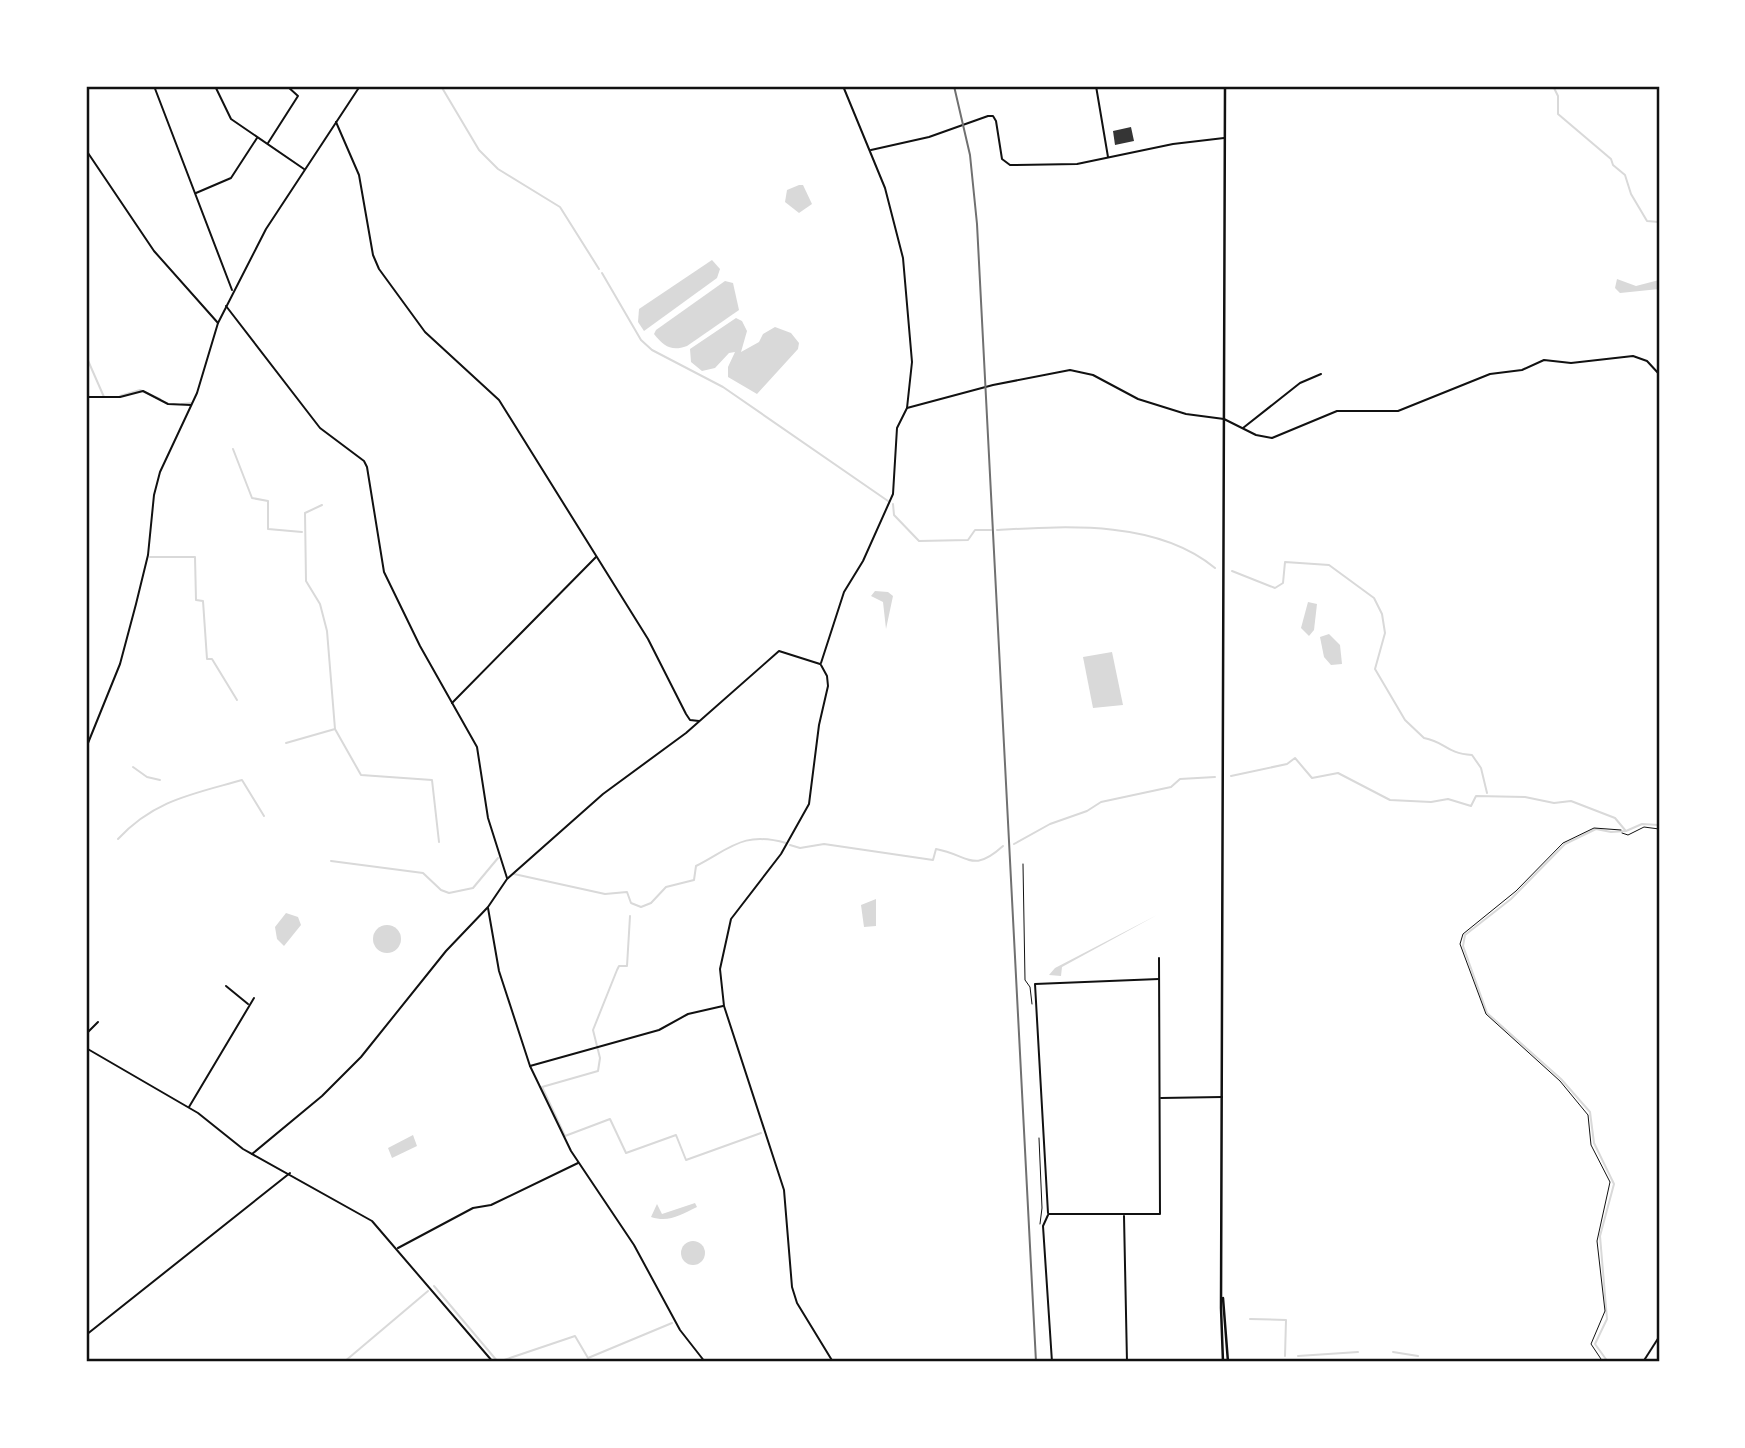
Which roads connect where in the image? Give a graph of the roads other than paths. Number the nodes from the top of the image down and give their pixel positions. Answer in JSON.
{"nodes":[{"id":1,"x":154,"y":86,"type":"edge"},
{"id":2,"x":215,"y":86,"type":"edge"},
{"id":3,"x":287,"y":86,"type":"edge"},
{"id":4,"x":360,"y":86,"type":"edge"},
{"id":5,"x":843,"y":86,"type":"edge"},
{"id":6,"x":1096,"y":86,"type":"edge"},
{"id":7,"x":1225,"y":86,"type":"edge"},
{"id":8,"x":335,"y":121,"type":"junction"},
{"id":9,"x":257,"y":137,"type":"junction"},
{"id":10,"x":1224,"y":138,"type":"junction"},
{"id":11,"x":268,"y":144,"type":"junction"},
{"id":12,"x":86,"y":150,"type":"edge"},
{"id":13,"x":870,"y":150,"type":"junction"},
{"id":14,"x":1108,"y":158,"type":"junction"},
{"id":15,"x":304,"y":169,"type":"junction"},
{"id":16,"x":194,"y":193,"type":"junction"},
{"id":17,"x":233,"y":290,"type":"junction"},
{"id":18,"x":226,"y":305,"type":"junction"},
{"id":19,"x":218,"y":323,"type":"junction"},
{"id":20,"x":1321,"y":374,"type":"dead end"},
{"id":21,"x":1659,"y":374,"type":"edge"},
{"id":22,"x":86,"y":397,"type":"edge"},
{"id":23,"x":192,"y":405,"type":"junction"},
{"id":24,"x":907,"y":408,"type":"junction"},
{"id":25,"x":1224,"y":419,"type":"junction"},
{"id":26,"x":1242,"y":429,"type":"junction"},
{"id":27,"x":597,"y":556,"type":"junction"},
{"id":28,"x":820,"y":664,"type":"junction"},
{"id":29,"x":451,"y":704,"type":"junction"},
{"id":30,"x":700,"y":721,"type":"junction"},
{"id":31,"x":86,"y":748,"type":"edge"},
{"id":32,"x":507,"y":879,"type":"junction"},
{"id":33,"x":488,"y":907,"type":"junction"},
{"id":34,"x":1159,"y":958,"type":"dead end"},
{"id":35,"x":1159,"y":979,"type":"junction"},
{"id":36,"x":226,"y":986,"type":"dead end"},
{"id":37,"x":254,"y":998,"type":"dead end"},
{"id":38,"x":249,"y":1005,"type":"junction"},
{"id":39,"x":724,"y":1006,"type":"junction"},
{"id":40,"x":98,"y":1022,"type":"dead end"},
{"id":41,"x":86,"y":1034,"type":"edge"},
{"id":42,"x":86,"y":1048,"type":"edge"},
{"id":43,"x":530,"y":1066,"type":"junction"},
{"id":44,"x":1223,"y":1097,"type":"junction"},
{"id":45,"x":1160,"y":1098,"type":"junction"},
{"id":46,"x":189,"y":1107,"type":"junction"},
{"id":47,"x":252,"y":1154,"type":"junction"},
{"id":48,"x":579,"y":1163,"type":"junction"},
{"id":49,"x":290,"y":1172,"type":"junction"},
{"id":50,"x":1049,"y":1214,"type":"junction"},
{"id":51,"x":1124,"y":1214,"type":"junction"},
{"id":52,"x":398,"y":1248,"type":"junction"},
{"id":53,"x":86,"y":1335,"type":"edge"},
{"id":54,"x":1659,"y":1337,"type":"edge"},
{"id":55,"x":493,"y":1362,"type":"edge"},
{"id":56,"x":705,"y":1362,"type":"edge"},
{"id":57,"x":833,"y":1362,"type":"edge"},
{"id":58,"x":1052,"y":1362,"type":"edge"},
{"id":59,"x":1127,"y":1362,"type":"edge"},
{"id":60,"x":1226,"y":1362,"type":"edge"},
{"id":61,"x":1643,"y":1362,"type":"edge"}],
"edges":[{"from":1,"to":16,"type":"street"},
{"from":2,"to":9,"type":"street"},
{"from":3,"to":11,"type":"street"},
{"from":4,"to":8,"type":"street"},
{"from":5,"to":13,"type":"street"},
{"from":6,"to":14,"type":"street"},
{"from":7,"to":10,"type":"main road"},
{"from":8,"to":15,"type":"street"},
{"from":8,"to":27,"type":"street"},
{"from":9,"to":11,"type":"street"},
{"from":9,"to":16,"type":"street"},
{"from":10,"to":14,"type":"street"},
{"from":10,"to":25,"type":"main road"},
{"from":11,"to":15,"type":"street"},
{"from":12,"to":19,"type":"street"},
{"from":13,"to":14,"type":"street"},
{"from":13,"to":24,"type":"street"},
{"from":15,"to":17,"type":"street"},
{"from":16,"to":17,"type":"street"},
{"from":17,"to":18,"type":"street"},
{"from":18,"to":19,"type":"street"},
{"from":18,"to":29,"type":"street"},
{"from":19,"to":23,"type":"street"},
{"from":20,"to":26,"type":"street"},
{"from":21,"to":26,"type":"street"},
{"from":22,"to":23,"type":"street"},
{"from":23,"to":31,"type":"street"},
{"from":24,"to":25,"type":"street"},
{"from":24,"to":28,"type":"street"},
{"from":25,"to":26,"type":"street"},
{"from":25,"to":44,"type":"main road"},
{"from":27,"to":29,"type":"street"},
{"from":27,"to":30,"type":"street"},
{"from":28,"to":30,"type":"street"},
{"from":28,"to":39,"type":"street"},
{"from":29,"to":32,"type":"street"},
{"from":30,"to":32,"type":"street"},
{"from":32,"to":33,"type":"street"},
{"from":33,"to":43,"type":"street"},
{"from":33,"to":47,"type":"street"},
{"from":34,"to":35,"type":"street"},
{"from":35,"to":45,"type":"street"},
{"from":35,"to":50,"type":"street"},
{"from":36,"to":38,"type":"street"},
{"from":37,"to":38,"type":"street"},
{"from":38,"to":46,"type":"street"},
{"from":39,"to":43,"type":"street"},
{"from":39,"to":57,"type":"street"},
{"from":40,"to":41,"type":"street"},
{"from":42,"to":46,"type":"street"},
{"from":43,"to":48,"type":"street"},
{"from":44,"to":45,"type":"street"},
{"from":44,"to":60,"type":"main road"},
{"from":45,"to":51,"type":"street"},
{"from":46,"to":47,"type":"street"},
{"from":47,"to":49,"type":"street"},
{"from":48,"to":52,"type":"street"},
{"from":48,"to":56,"type":"street"},
{"from":49,"to":52,"type":"street"},
{"from":49,"to":53,"type":"street"},
{"from":50,"to":51,"type":"street"},
{"from":50,"to":58,"type":"street"},
{"from":51,"to":59,"type":"street"},
{"from":52,"to":55,"type":"street"},
{"from":54,"to":61,"type":"street"}]}
